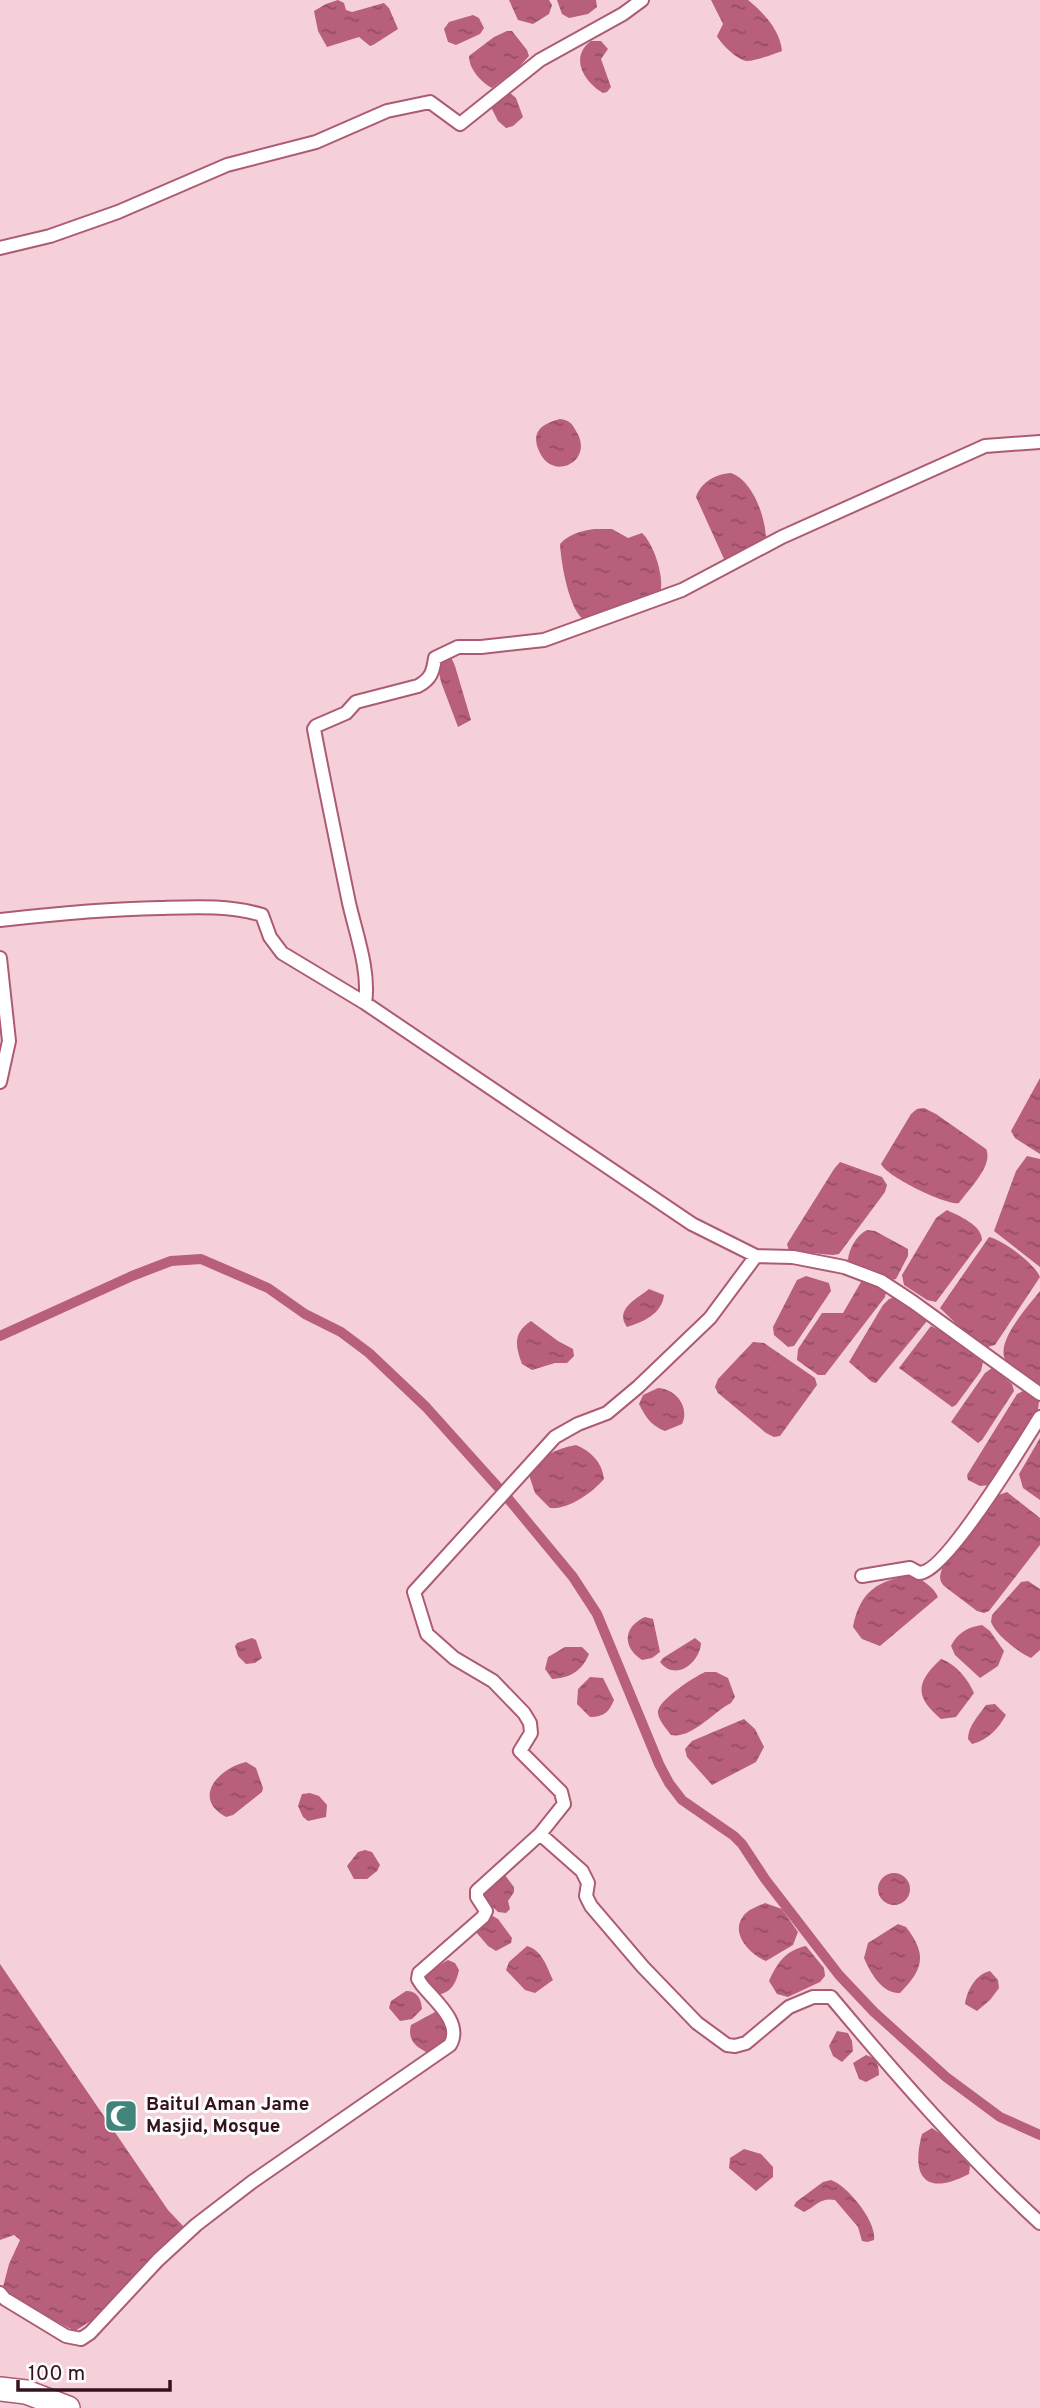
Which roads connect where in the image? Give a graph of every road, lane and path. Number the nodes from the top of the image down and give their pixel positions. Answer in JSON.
{"nodes":[{"id":1,"x":642,"y":0,"type":"edge"},
{"id":2,"x":0,"y":248,"type":"edge"},
{"id":3,"x":1040,"y":442,"type":"edge"},
{"id":4,"x":0,"y":920,"type":"edge"},
{"id":5,"x":0,"y":958,"type":"edge"},
{"id":6,"x":365,"y":1003,"type":"junction"},
{"id":7,"x":0,"y":1082,"type":"edge"},
{"id":8,"x":756,"y":1256,"type":"junction"},
{"id":9,"x":1040,"y":1394,"type":"edge"},
{"id":10,"x":1040,"y":1417,"type":"edge"},
{"id":11,"x":862,"y":1576,"type":"dead end"},
{"id":12,"x":540,"y":1834,"type":"junction"},
{"id":13,"x":1040,"y":2223,"type":"edge"},
{"id":14,"x":0,"y":2293,"type":"edge"},
{"id":15,"x":0,"y":2389,"type":"edge"},
{"id":16,"x":68,"y":2408,"type":"edge"}],
"edges":[{"from":1,"to":2,"type":"street"},
{"from":3,"to":6,"type":"street"},
{"from":4,"to":6,"type":"street"},
{"from":5,"to":7,"type":"street"},
{"from":6,"to":8,"type":"street"},
{"from":8,"to":9,"type":"street"},
{"from":8,"to":12,"type":"street"},
{"from":10,"to":11,"type":"street"},
{"from":12,"to":13,"type":"street"},
{"from":12,"to":14,"type":"street"},
{"from":15,"to":16,"type":"highway"}]}
